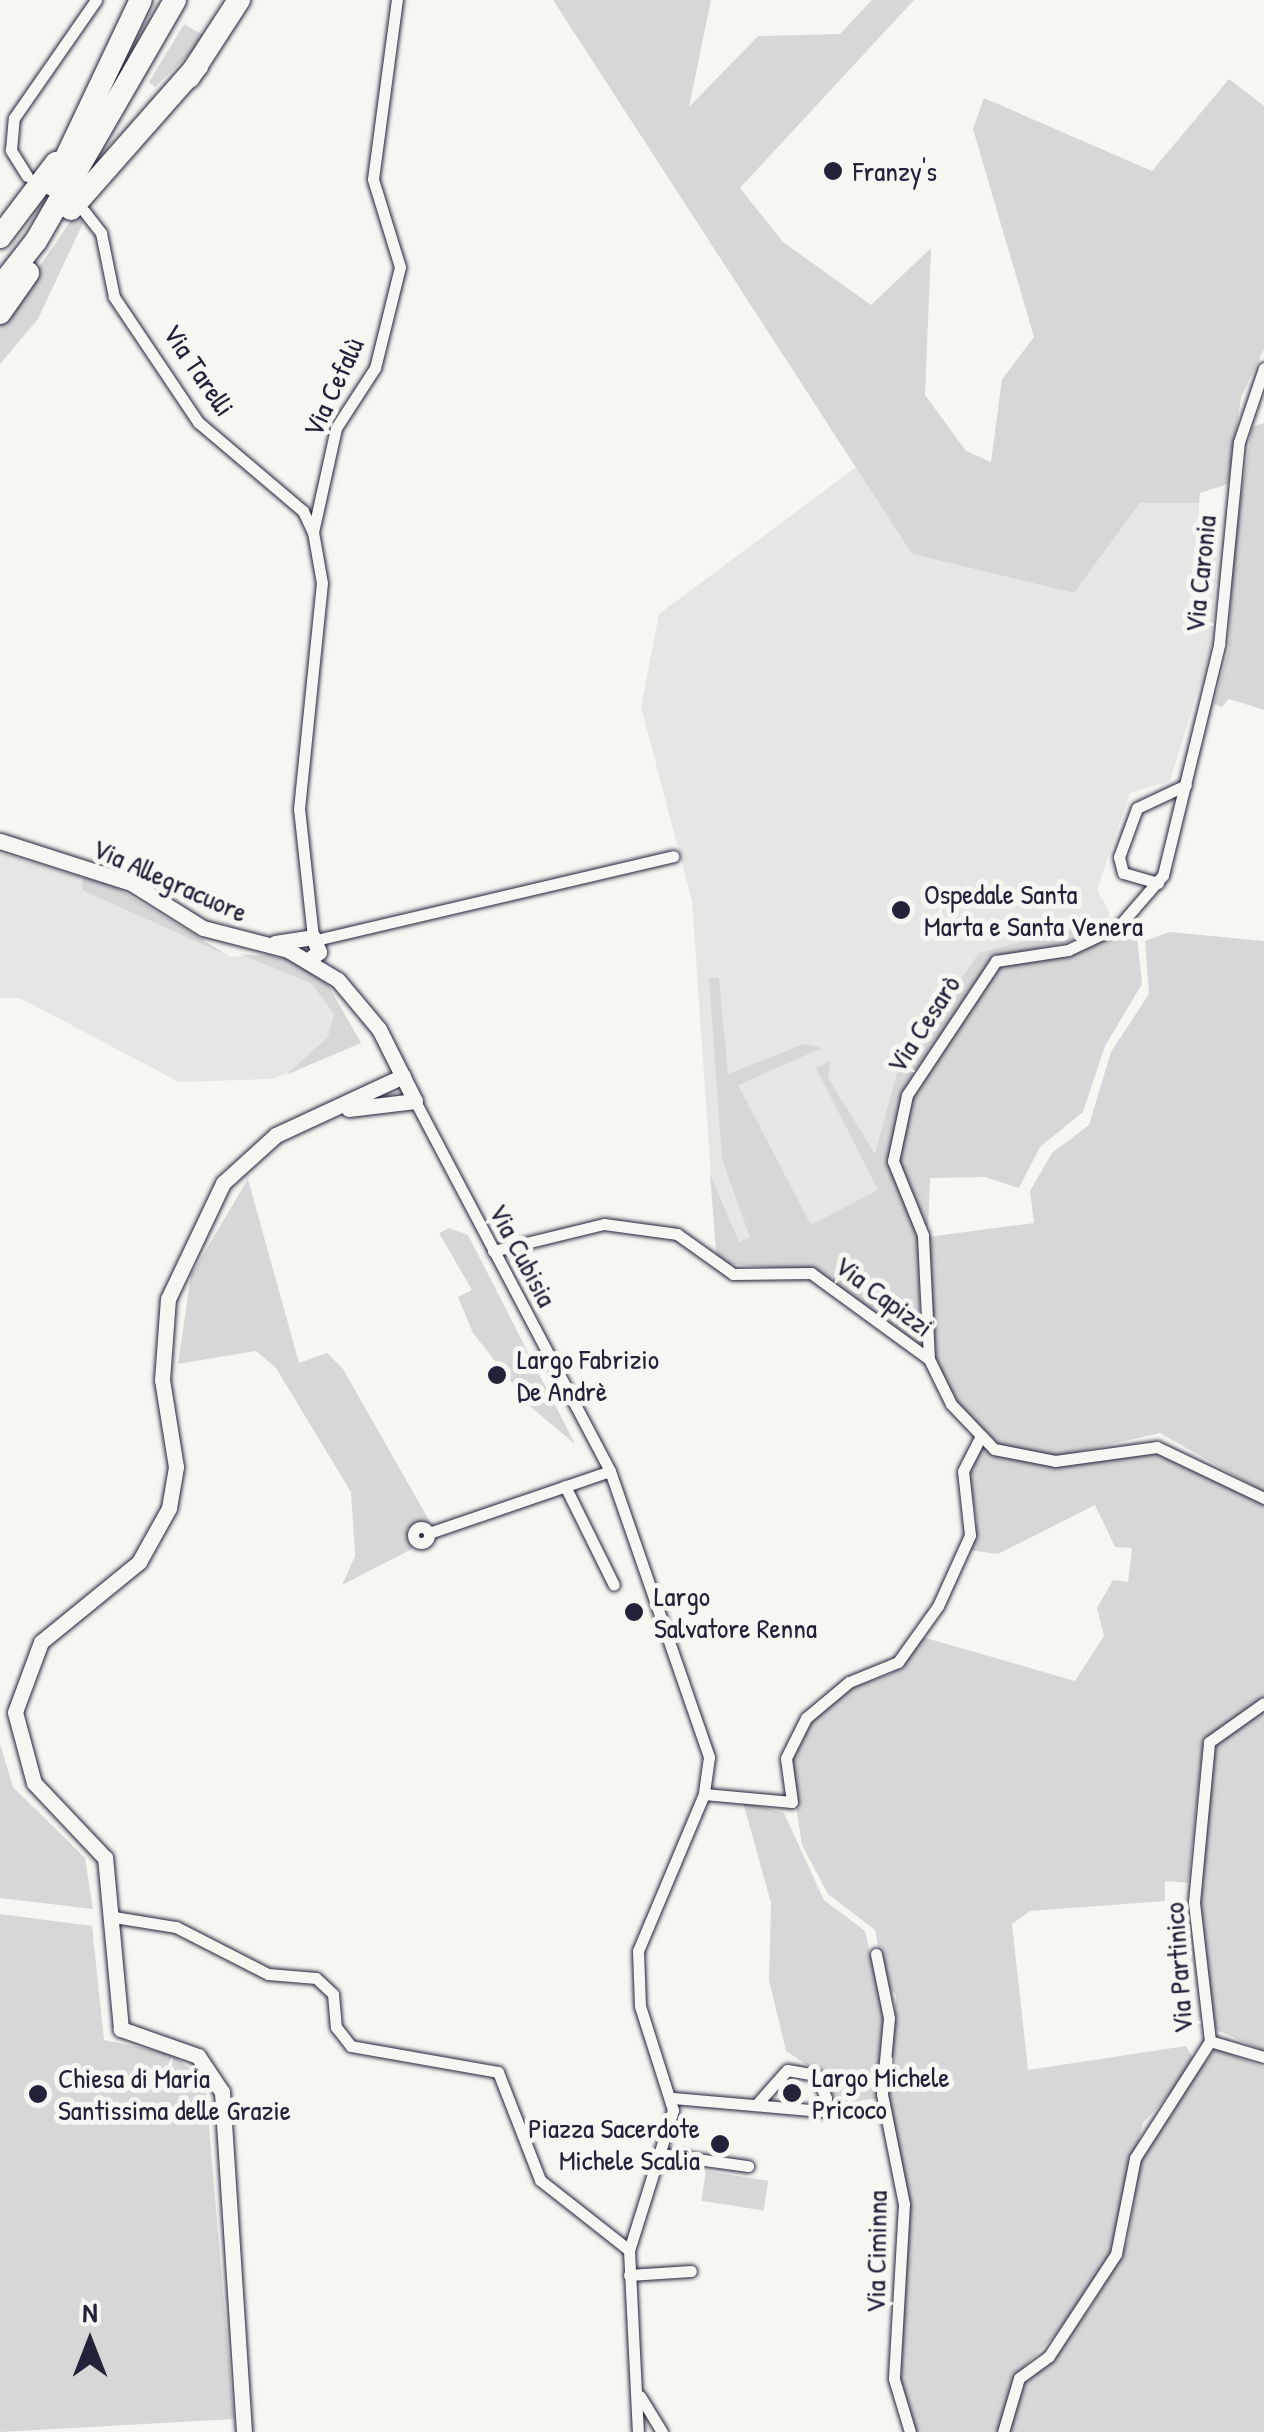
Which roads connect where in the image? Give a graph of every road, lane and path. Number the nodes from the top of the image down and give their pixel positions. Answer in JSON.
{"nodes":[{"id":1,"x":96,"y":0,"type":"edge"},
{"id":2,"x":122,"y":0,"type":"edge"},
{"id":3,"x":141,"y":0,"type":"edge"},
{"id":4,"x":154,"y":0,"type":"edge"},
{"id":5,"x":164,"y":0,"type":"edge"},
{"id":6,"x":175,"y":0,"type":"edge"},
{"id":7,"x":187,"y":0,"type":"edge"},
{"id":8,"x":239,"y":0,"type":"edge"},
{"id":9,"x":396,"y":0,"type":"edge"},
{"id":10,"x":92,"y":99,"type":"junction"},
{"id":11,"x":91,"y":128,"type":"junction"},
{"id":12,"x":80,"y":166,"type":"junction"},
{"id":13,"x":27,"y":176,"type":"dead end"},
{"id":14,"x":84,"y":200,"type":"junction"},
{"id":15,"x":0,"y":238,"type":"edge"},
{"id":16,"x":36,"y":241,"type":"junction"},
{"id":17,"x":0,"y":268,"type":"edge"},
{"id":18,"x":0,"y":287,"type":"edge"},
{"id":19,"x":0,"y":304,"type":"edge"},
{"id":20,"x":0,"y":314,"type":"edge"},
{"id":21,"x":1264,"y":368,"type":"edge"},
{"id":22,"x":313,"y":532,"type":"junction"},
{"id":23,"x":1186,"y":785,"type":"junction"},
{"id":24,"x":0,"y":842,"type":"edge"},
{"id":25,"x":673,"y":856,"type":"dead end"},
{"id":26,"x":1158,"y":884,"type":"junction"},
{"id":27,"x":311,"y":945,"type":"junction"},
{"id":28,"x":403,"y":1076,"type":"junction"},
{"id":29,"x":415,"y":1101,"type":"junction"},
{"id":30,"x":324,"y":1114,"type":"junction"},
{"id":31,"x":493,"y":1251,"type":"junction"},
{"id":32,"x":928,"y":1360,"type":"junction"},
{"id":33,"x":980,"y":1437,"type":"junction"},
{"id":34,"x":610,"y":1470,"type":"junction"},
{"id":35,"x":565,"y":1486,"type":"junction"},
{"id":36,"x":1264,"y":1498,"type":"edge"},
{"id":37,"x":429,"y":1532,"type":"dead end"},
{"id":38,"x":614,"y":1585,"type":"dead end"},
{"id":39,"x":1264,"y":1704,"type":"edge"},
{"id":40,"x":704,"y":1794,"type":"junction"},
{"id":41,"x":114,"y":1917,"type":"junction"},
{"id":42,"x":876,"y":1954,"type":"dead end"},
{"id":43,"x":1210,"y":2042,"type":"junction"},
{"id":44,"x":1264,"y":2057,"type":"edge"},
{"id":45,"x":673,"y":2098,"type":"junction"},
{"id":46,"x":756,"y":2105,"type":"junction"},
{"id":47,"x":661,"y":2154,"type":"junction"},
{"id":48,"x":748,"y":2166,"type":"dead end"},
{"id":49,"x":629,"y":2250,"type":"junction"},
{"id":50,"x":692,"y":2271,"type":"dead end"},
{"id":51,"x":629,"y":2275,"type":"junction"},
{"id":52,"x":640,"y":2396,"type":"junction"},
{"id":53,"x":244,"y":2432,"type":"edge"},
{"id":54,"x":638,"y":2432,"type":"edge"},
{"id":55,"x":662,"y":2432,"type":"edge"},
{"id":56,"x":910,"y":2432,"type":"edge"},
{"id":57,"x":1003,"y":2432,"type":"edge"}],
"edges":[{"from":1,"to":13,"type":"street"},
{"from":2,"to":10,"type":"highway"},
{"from":3,"to":10,"type":"highway"},
{"from":4,"to":10,"type":"highway"},
{"from":5,"to":12,"type":"highway"},
{"from":6,"to":11,"type":"highway"},
{"from":7,"to":11,"type":"highway"},
{"from":8,"to":14,"type":"highway"},
{"from":9,"to":22,"type":"street","name":"Via Cefalù"},
{"from":10,"to":11,"type":"highway"},
{"from":11,"to":12,"type":"highway"},
{"from":11,"to":15,"type":"highway"},
{"from":11,"to":17,"type":"highway"},
{"from":12,"to":16,"type":"highway"},
{"from":14,"to":20,"type":"highway"},
{"from":14,"to":22,"type":"street","name":"Via Tarelli"},
{"from":16,"to":18,"type":"highway"},
{"from":16,"to":19,"type":"highway"},
{"from":21,"to":23,"type":"street","name":"Via Caronia"},
{"from":22,"to":27,"type":"street","name":"Via Cefalù"},
{"from":23,"to":26,"type":"street","name":"Via Caronia"},
{"from":23,"to":26,"type":"street"},
{"from":24,"to":27,"type":"street","name":"Via Allegracuore"},
{"from":25,"to":27,"type":"street"},
{"from":26,"to":32,"type":"street","name":"Via Cesarò"},
{"from":27,"to":28,"type":"street","name":"Via Cubisia"},
{"from":28,"to":29,"type":"street","name":"Via Cubisia"},
{"from":28,"to":30,"type":"street"},
{"from":29,"to":30,"type":"street"},
{"from":29,"to":31,"type":"street","name":"Via Cubisia"},
{"from":30,"to":41,"type":"street"},
{"from":31,"to":32,"type":"street","name":"Via Capizzi"},
{"from":31,"to":34,"type":"street","name":"Via Cubisia"},
{"from":32,"to":33,"type":"street","name":"Via Capizzi"},
{"from":33,"to":36,"type":"street","name":"Via Capizzi"},
{"from":33,"to":40,"type":"street"},
{"from":34,"to":35,"type":"street"},
{"from":34,"to":40,"type":"street","name":"Via Cubisia"},
{"from":35,"to":37,"type":"street"},
{"from":35,"to":38,"type":"street"},
{"from":39,"to":43,"type":"street","name":"Via Partinico"},
{"from":40,"to":45,"type":"street"},
{"from":41,"to":49,"type":"street"},
{"from":41,"to":53,"type":"street"},
{"from":42,"to":56,"type":"street","name":"Via Ciminna"},
{"from":43,"to":44,"type":"street"},
{"from":43,"to":57,"type":"street","name":"Via Partinico"},
{"from":45,"to":46,"type":"street"},
{"from":45,"to":47,"type":"street"},
{"from":46,"to":46,"type":"street"},
{"from":47,"to":48,"type":"street"},
{"from":47,"to":49,"type":"street"},
{"from":49,"to":51,"type":"street"},
{"from":50,"to":51,"type":"street"},
{"from":51,"to":52,"type":"street"},
{"from":52,"to":54,"type":"street"},
{"from":52,"to":55,"type":"street"}]}
